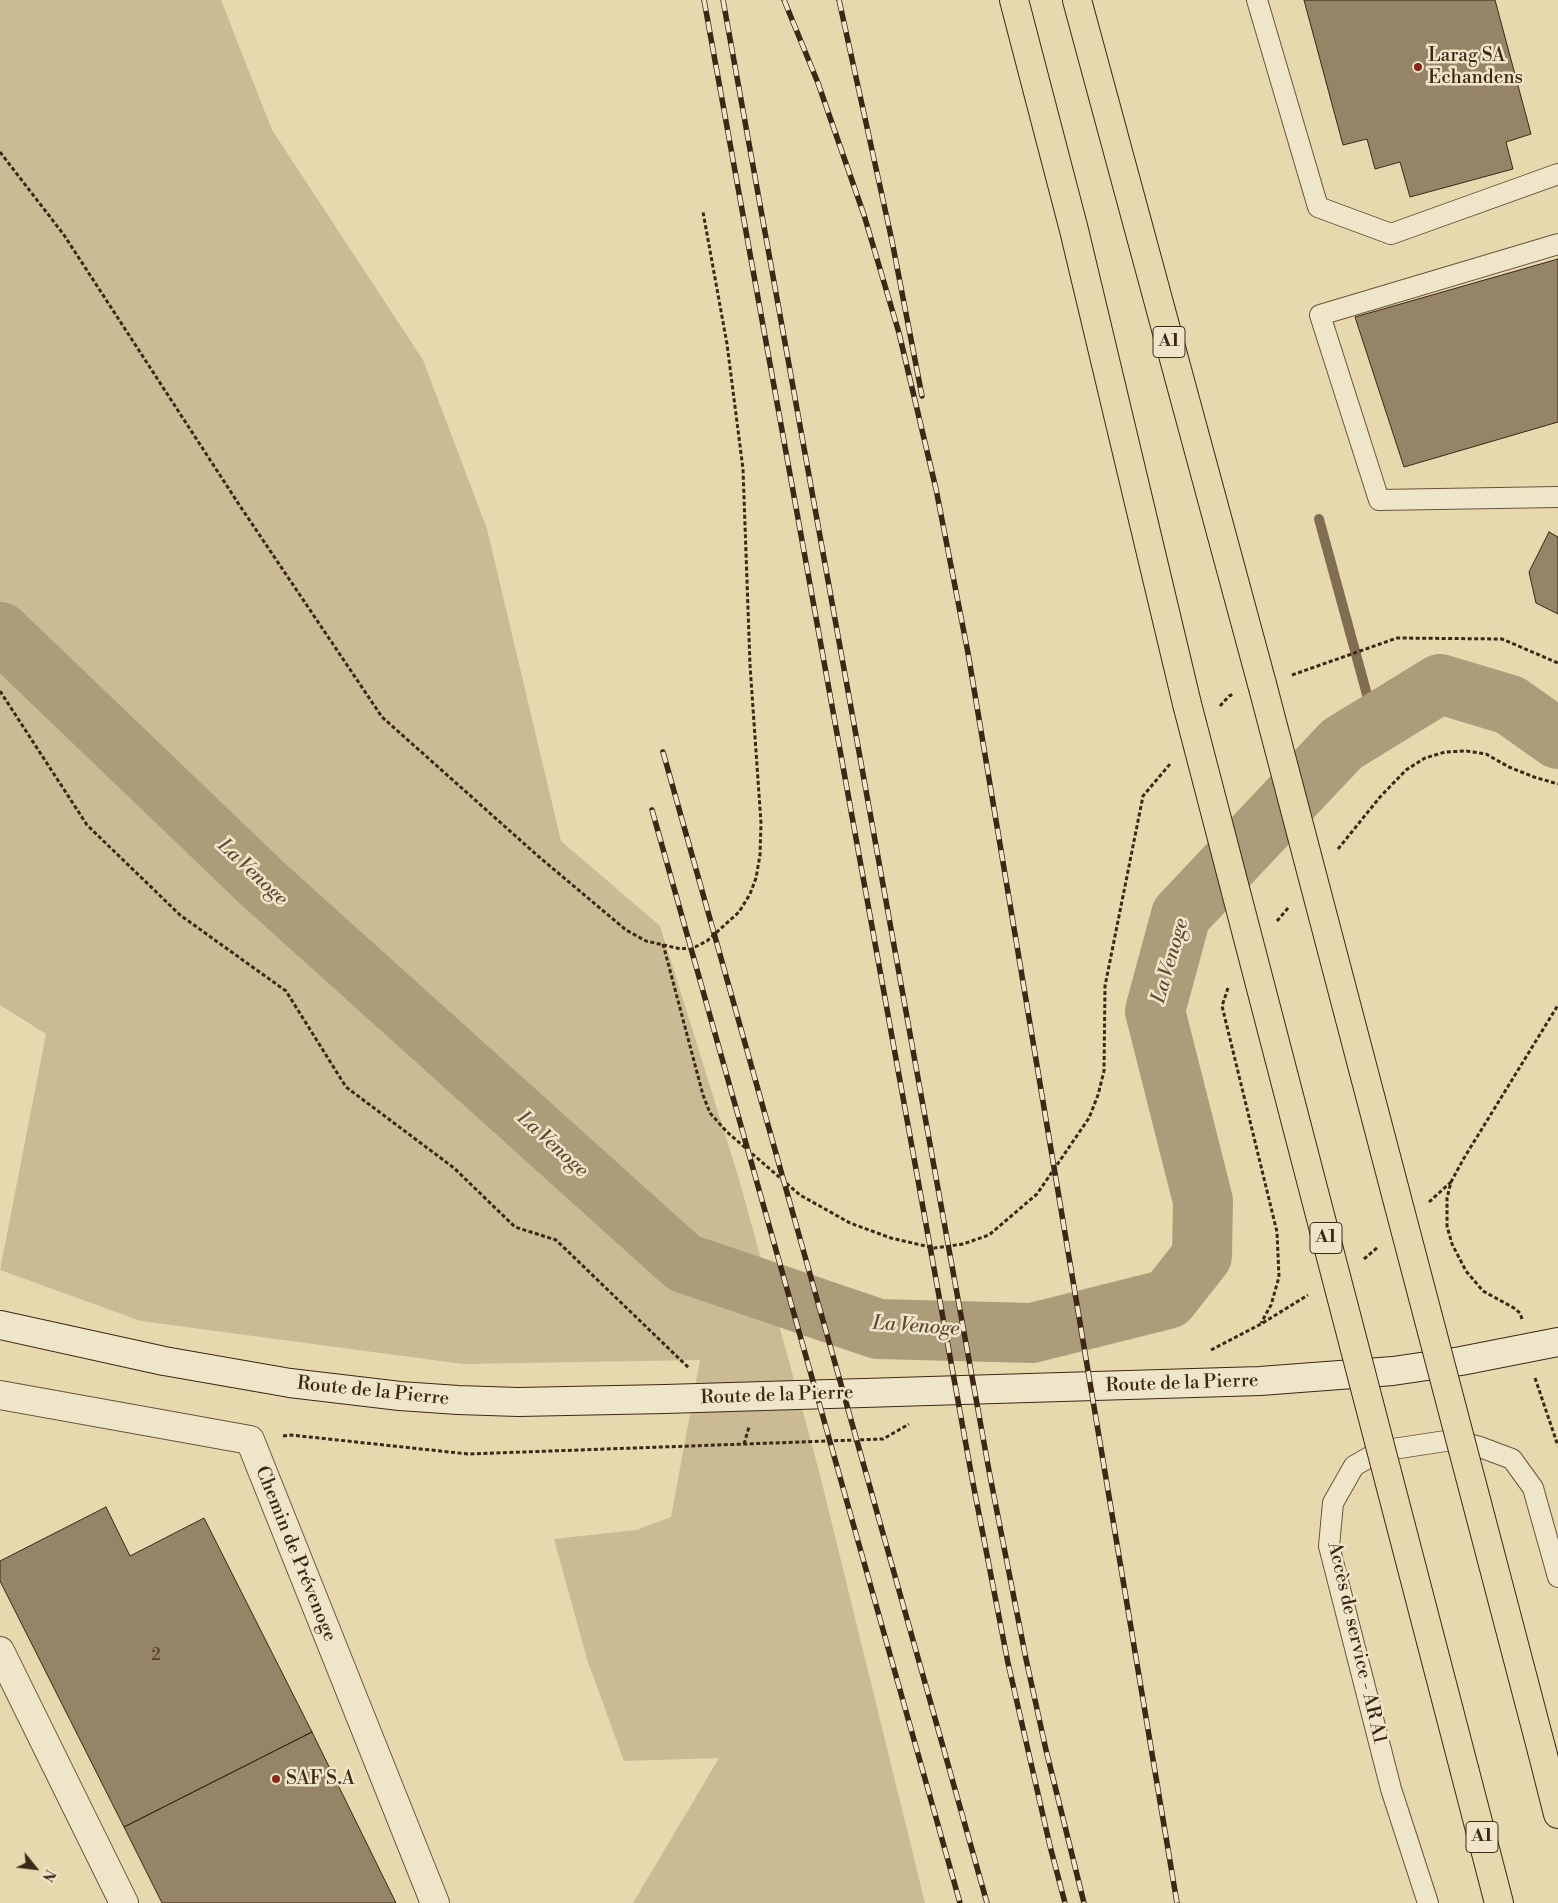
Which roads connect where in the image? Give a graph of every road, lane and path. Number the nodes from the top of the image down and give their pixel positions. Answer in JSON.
{"nodes":[{"id":1,"x":1014,"y":0,"type":"edge"},
{"id":2,"x":1077,"y":0,"type":"edge"},
{"id":3,"x":1257,"y":0,"type":"edge"},
{"id":4,"x":0,"y":152,"type":"edge"},
{"id":5,"x":1558,"y":174,"type":"edge"},
{"id":6,"x":704,"y":212,"type":"dead end"},
{"id":7,"x":1558,"y":244,"type":"edge"},
{"id":8,"x":1558,"y":497,"type":"edge"},
{"id":9,"x":1352,"y":653,"type":"dead end"},
{"id":10,"x":1558,"y":663,"type":"edge"},
{"id":11,"x":0,"y":691,"type":"edge"},
{"id":12,"x":1143,"y":796,"type":"dead end"},
{"id":13,"x":663,"y":944,"type":"junction"},
{"id":14,"x":1558,"y":1005,"type":"edge"},
{"id":15,"x":1451,"y":1182,"type":"junction"},
{"id":16,"x":1422,"y":1208,"type":"dead end"},
{"id":17,"x":1385,"y":1241,"type":"dead end"},
{"id":18,"x":1363,"y":1260,"type":"dead end"},
{"id":19,"x":1316,"y":1291,"type":"dead end"},
{"id":20,"x":0,"y":1325,"type":"edge"},
{"id":21,"x":1558,"y":1342,"type":"edge"},
{"id":22,"x":1525,"y":1348,"type":"junction"},
{"id":23,"x":1209,"y":1351,"type":"dead end"},
{"id":24,"x":692,"y":1370,"type":"dead end"},
{"id":25,"x":0,"y":1395,"type":"edge"},
{"id":26,"x":917,"y":1420,"type":"dead end"},
{"id":27,"x":250,"y":1440,"type":"junction"},
{"id":28,"x":1558,"y":1446,"type":"edge"},
{"id":29,"x":1558,"y":1577,"type":"edge"},
{"id":30,"x":0,"y":1651,"type":"edge"},
{"id":31,"x":1558,"y":1814,"type":"edge"},
{"id":32,"x":124,"y":1903,"type":"edge"},
{"id":33,"x":435,"y":1903,"type":"edge"},
{"id":34,"x":1428,"y":1903,"type":"edge"},
{"id":35,"x":1499,"y":1903,"type":"edge"}],
"edges":[{"from":1,"to":35,"type":"highway","number":"A1","bridge":true},
{"from":2,"to":31,"type":"highway","number":"A1","bridge":true},
{"from":3,"to":5,"type":"lane"},
{"from":4,"to":13,"type":"path"},
{"from":6,"to":13,"type":"path"},
{"from":7,"to":8,"type":"lane"},
{"from":9,"to":10,"type":"path"},
{"from":11,"to":24,"type":"path"},
{"from":12,"to":13,"type":"path"},
{"from":14,"to":15,"type":"path"},
{"from":15,"to":16,"type":"path"},
{"from":15,"to":22,"type":"path"},
{"from":17,"to":18,"type":"path"},
{"from":19,"to":23,"type":"path"},
{"from":20,"to":22,"type":"main road","name":"Route de la Pierre"},
{"from":21,"to":22,"type":"main road","name":"Route de la Pierre"},
{"from":22,"to":28,"type":"path"},
{"from":25,"to":27,"type":"main road"},
{"from":26,"to":27,"type":"path"},
{"from":27,"to":33,"type":"main road","name":"Chemin de Prévenoge"},
{"from":29,"to":34,"type":"lane","name":"Accès de service - AR A1"},
{"from":30,"to":32,"type":"main road"}]}
